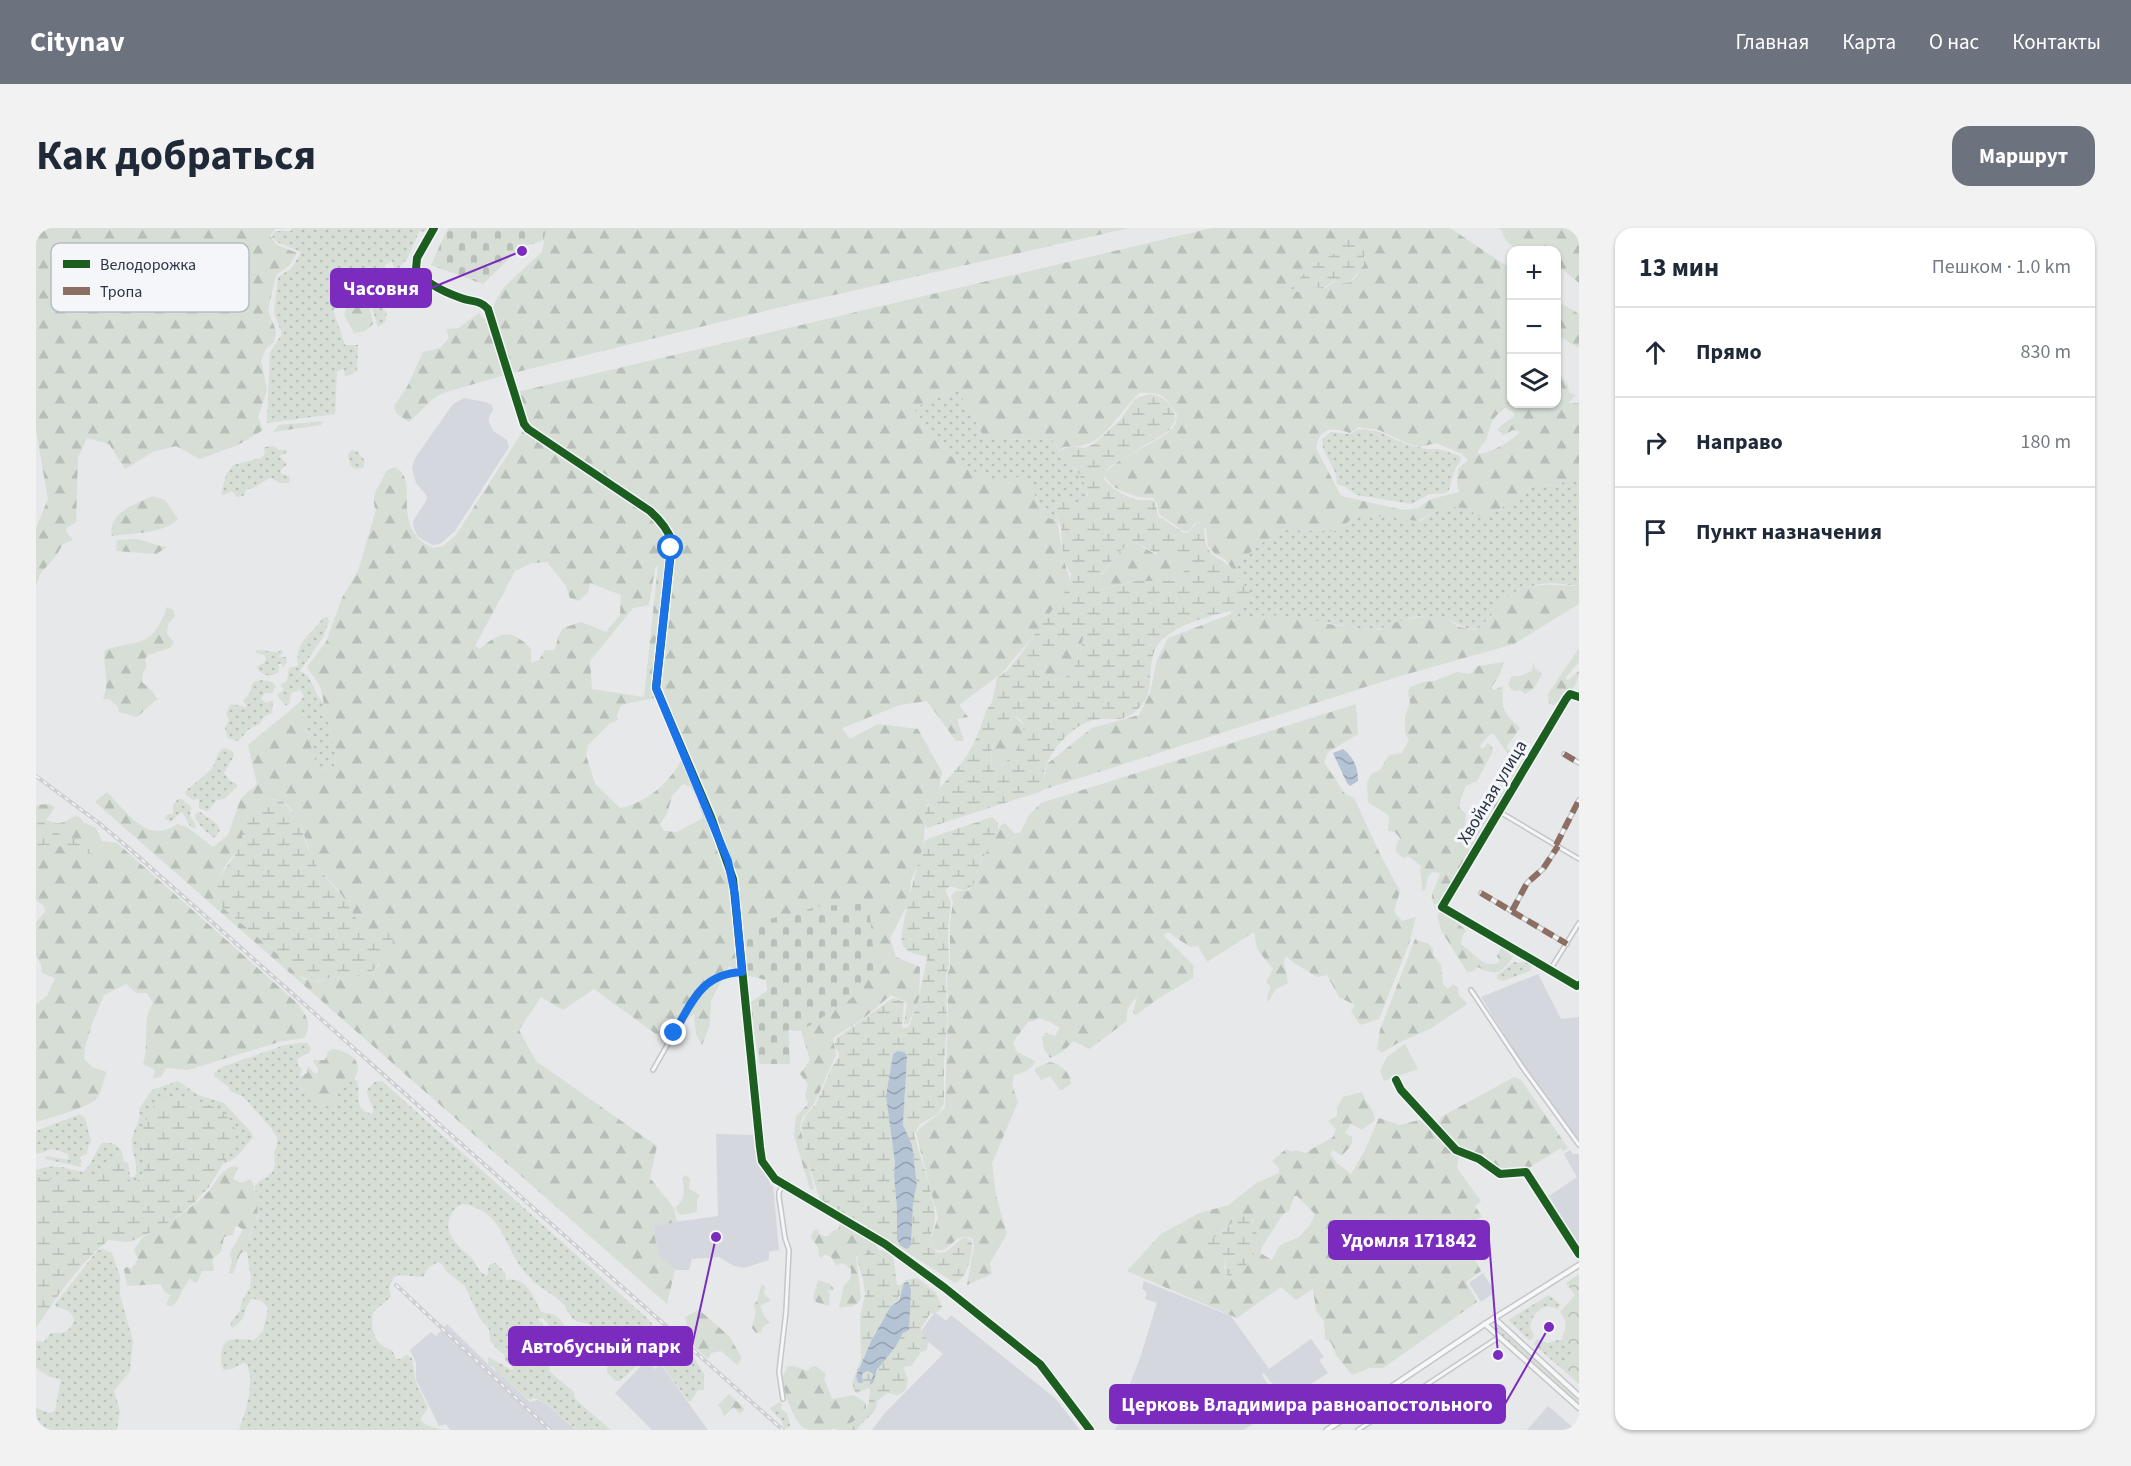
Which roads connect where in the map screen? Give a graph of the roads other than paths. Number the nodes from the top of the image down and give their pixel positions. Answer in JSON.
{"nodes":[{"id":1,"x":434,"y":228,"type":"edge"},
{"id":2,"x":1579,"y":697,"type":"edge"},
{"id":3,"x":1564,"y":754,"type":"dead end"},
{"id":4,"x":1579,"y":763,"type":"edge"},
{"id":5,"x":1579,"y":800,"type":"edge"},
{"id":6,"x":1498,"y":811,"type":"junction"},
{"id":7,"x":1557,"y":845,"type":"junction"},
{"id":8,"x":1579,"y":859,"type":"edge"},
{"id":9,"x":1481,"y":893,"type":"dead end"},
{"id":10,"x":1512,"y":911,"type":"junction"},
{"id":11,"x":1579,"y":923,"type":"edge"},
{"id":12,"x":1567,"y":944,"type":"junction"},
{"id":13,"x":1550,"y":970,"type":"junction"},
{"id":14,"x":742,"y":972,"type":"junction"},
{"id":15,"x":1578,"y":985,"type":"edge"},
{"id":16,"x":1472,"y":990,"type":"dead end"},
{"id":17,"x":653,"y":1070,"type":"dead end"},
{"id":18,"x":1396,"y":1080,"type":"dead end"},
{"id":19,"x":1579,"y":1145,"type":"edge"},
{"id":20,"x":783,"y":1185,"type":"junction"},
{"id":21,"x":1579,"y":1254,"type":"edge"},
{"id":22,"x":1579,"y":1265,"type":"edge"},
{"id":23,"x":1494,"y":1318,"type":"junction"},
{"id":24,"x":1485,"y":1324,"type":"junction"},
{"id":25,"x":1500,"y":1336,"type":"junction"},
{"id":26,"x":1579,"y":1396,"type":"edge"},
{"id":27,"x":783,"y":1399,"type":"dead end"},
{"id":28,"x":1579,"y":1408,"type":"edge"},
{"id":29,"x":1090,"y":1430,"type":"edge"},
{"id":30,"x":1327,"y":1430,"type":"edge"},
{"id":31,"x":1358,"y":1430,"type":"edge"}],
"edges":[{"from":1,"to":14,"type":"street"},
{"from":2,"to":6,"type":"street","name":"Хвойная улица"},
{"from":3,"to":4,"type":"street"},
{"from":5,"to":7,"type":"street"},
{"from":6,"to":7,"type":"street"},
{"from":6,"to":13,"type":"street","name":"Хвойная улица"},
{"from":7,"to":8,"type":"street"},
{"from":7,"to":10,"type":"street"},
{"from":9,"to":10,"type":"street"},
{"from":10,"to":12,"type":"street"},
{"from":11,"to":12,"type":"street"},
{"from":12,"to":13,"type":"street"},
{"from":13,"to":15,"type":"street"},
{"from":14,"to":17,"type":"street"},
{"from":14,"to":20,"type":"street"},
{"from":16,"to":19,"type":"street"},
{"from":18,"to":21,"type":"street"},
{"from":20,"to":27,"type":"street"},
{"from":20,"to":29,"type":"street"},
{"from":22,"to":23,"type":"main road"},
{"from":23,"to":24,"type":"main road"},
{"from":23,"to":26,"type":"street"},
{"from":24,"to":25,"type":"street"},
{"from":24,"to":30,"type":"main road"},
{"from":25,"to":28,"type":"street"},
{"from":25,"to":31,"type":"street"}]}
